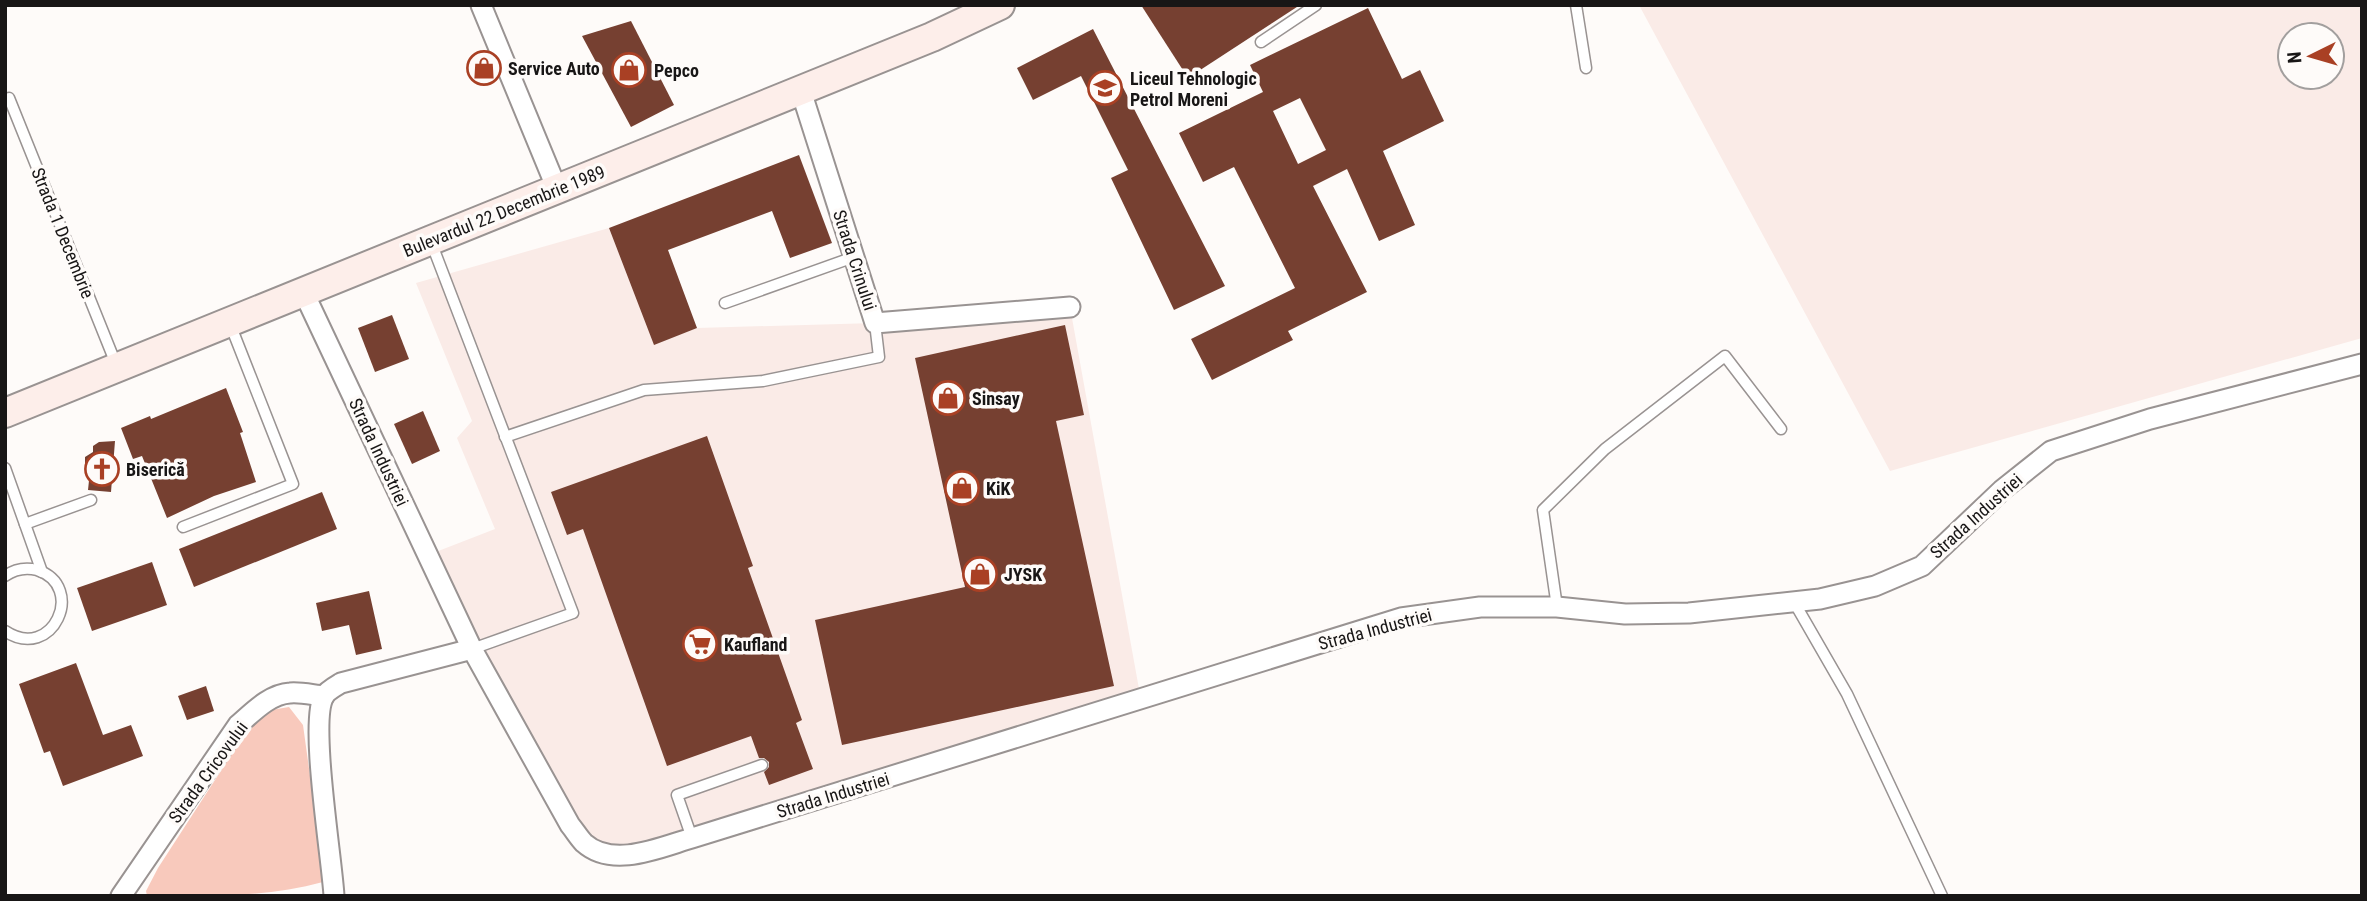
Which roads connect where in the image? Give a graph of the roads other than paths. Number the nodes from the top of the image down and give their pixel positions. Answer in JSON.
{"nodes":[{"id":1,"x":481,"y":5,"type":"edge"},
{"id":2,"x":1000,"y":5,"type":"edge"},
{"id":3,"x":1316,"y":5,"type":"edge"},
{"id":4,"x":1576,"y":5,"type":"edge"},
{"id":5,"x":1261,"y":42,"type":"dead end"},
{"id":6,"x":1586,"y":68,"type":"dead end"},
{"id":7,"x":800,"y":91,"type":"junction"},
{"id":8,"x":7,"y":99,"type":"edge"},
{"id":9,"x":557,"y":189,"type":"junction"},
{"id":10,"x":430,"y":241,"type":"junction"},
{"id":11,"x":854,"y":257,"type":"junction"},
{"id":12,"x":304,"y":293,"type":"junction"},
{"id":13,"x":725,"y":303,"type":"dead end"},
{"id":14,"x":1070,"y":307,"type":"dead end"},
{"id":15,"x":230,"y":323,"type":"junction"},
{"id":16,"x":875,"y":323,"type":"junction"},
{"id":17,"x":2362,"y":364,"type":"edge"},
{"id":18,"x":118,"y":368,"type":"junction"},
{"id":19,"x":5,"y":413,"type":"edge"},
{"id":20,"x":1781,"y":429,"type":"dead end"},
{"id":21,"x":505,"y":437,"type":"junction"},
{"id":22,"x":6,"y":471,"type":"edge"},
{"id":23,"x":91,"y":500,"type":"dead end"},
{"id":24,"x":26,"y":524,"type":"junction"},
{"id":25,"x":183,"y":527,"type":"dead end"},
{"id":26,"x":42,"y":572,"type":"junction"},
{"id":27,"x":5,"y":576,"type":"edge"},
{"id":28,"x":1794,"y":602,"type":"junction"},
{"id":29,"x":1557,"y":607,"type":"junction"},
{"id":30,"x":5,"y":631,"type":"edge"},
{"id":31,"x":472,"y":649,"type":"junction"},
{"id":32,"x":324,"y":696,"type":"junction"},
{"id":33,"x":762,"y":765,"type":"dead end"},
{"id":34,"x":692,"y":838,"type":"junction"},
{"id":35,"x":121,"y":896,"type":"edge"},
{"id":36,"x":334,"y":896,"type":"edge"},
{"id":37,"x":1942,"y":896,"type":"edge"}],
"edges":[{"from":1,"to":9,"type":"street"},
{"from":2,"to":7,"type":"main road","name":"Bulevardul 22 Decembrie 1989"},
{"from":3,"to":5,"type":"lane"},
{"from":4,"to":6,"type":"lane"},
{"from":7,"to":9,"type":"main road","name":"Bulevardul 22 Decembrie 1989"},
{"from":7,"to":11,"type":"street","name":"Strada Crinului"},
{"from":8,"to":18,"type":"lane","name":"Strada 1 Decembrie"},
{"from":9,"to":10,"type":"main road","name":"Bulevardul 22 Decembrie 1989"},
{"from":10,"to":12,"type":"main road","name":"Bulevardul 22 Decembrie 1989"},
{"from":10,"to":21,"type":"lane"},
{"from":11,"to":13,"type":"lane"},
{"from":11,"to":16,"type":"street","name":"Strada Crinului"},
{"from":12,"to":15,"type":"main road","name":"Bulevardul 22 Decembrie 1989"},
{"from":12,"to":31,"type":"street","name":"Strada Industriei"},
{"from":14,"to":16,"type":"street","name":"Strada Crinului"},
{"from":15,"to":18,"type":"main road","name":"Bulevardul 22 Decembrie 1989"},
{"from":15,"to":25,"type":"lane"},
{"from":16,"to":21,"type":"lane"},
{"from":17,"to":28,"type":"street","name":"Strada Industriei"},
{"from":18,"to":19,"type":"main road","name":"Bulevardul 22 Decembrie 1989"},
{"from":20,"to":29,"type":"lane"},
{"from":21,"to":31,"type":"lane"},
{"from":22,"to":24,"type":"lane"},
{"from":23,"to":24,"type":"lane"},
{"from":24,"to":26,"type":"lane"},
{"from":26,"to":27,"type":"lane"},
{"from":26,"to":30,"type":"lane"},
{"from":28,"to":29,"type":"street","name":"Strada Industriei"},
{"from":28,"to":37,"type":"lane"},
{"from":29,"to":34,"type":"street","name":"Strada Industriei"},
{"from":31,"to":32,"type":"street"},
{"from":31,"to":34,"type":"street","name":"Strada Industriei"},
{"from":32,"to":35,"type":"street","name":"Strada Cricovului"},
{"from":32,"to":36,"type":"street"},
{"from":33,"to":34,"type":"lane"}]}
